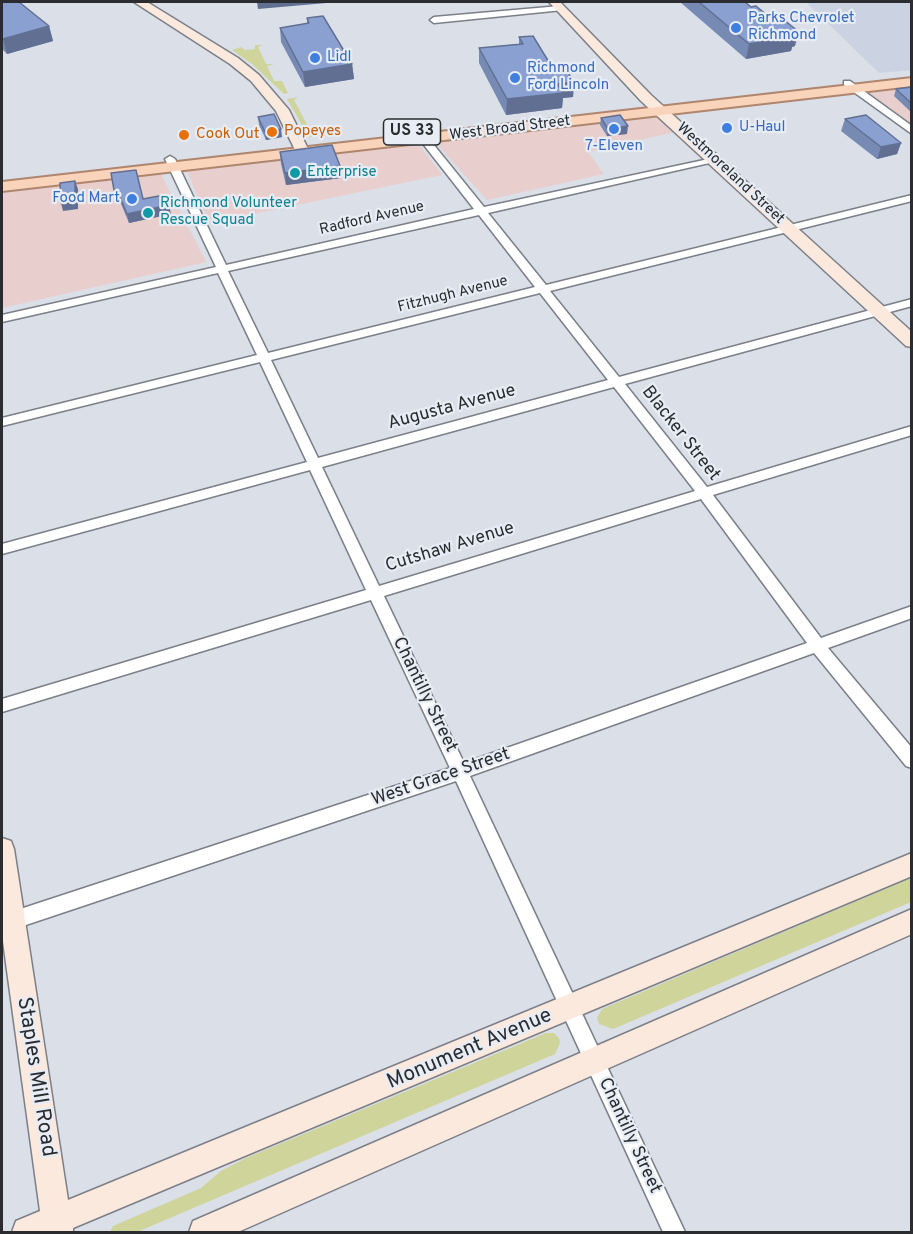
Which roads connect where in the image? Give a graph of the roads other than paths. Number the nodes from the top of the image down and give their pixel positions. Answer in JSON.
{"nodes":[{"id":1,"x":140,"y":2,"type":"edge"},
{"id":2,"x":557,"y":5,"type":"edge"},
{"id":3,"x":434,"y":20,"type":"dead end"},
{"id":4,"x":912,"y":75,"type":"edge"},
{"id":5,"x":912,"y":82,"type":"edge"},
{"id":6,"x":851,"y":86,"type":"junction"},
{"id":7,"x":658,"y":108,"type":"junction"},
{"id":8,"x":912,"y":131,"type":"edge"},
{"id":9,"x":422,"y":135,"type":"junction"},
{"id":10,"x":301,"y":149,"type":"junction"},
{"id":11,"x":714,"y":159,"type":"junction"},
{"id":12,"x":172,"y":163,"type":"junction"},
{"id":13,"x":2,"y":178,"type":"edge"},
{"id":14,"x":2,"y":187,"type":"edge"},
{"id":15,"x":912,"y":198,"type":"edge"},
{"id":16,"x":481,"y":209,"type":"junction"},
{"id":17,"x":789,"y":229,"type":"junction"},
{"id":18,"x":221,"y":269,"type":"junction"},
{"id":19,"x":542,"y":288,"type":"junction"},
{"id":20,"x":912,"y":302,"type":"edge"},
{"id":21,"x":879,"y":311,"type":"junction"},
{"id":22,"x":2,"y":318,"type":"edge"},
{"id":23,"x":912,"y":342,"type":"edge"},
{"id":24,"x":263,"y":358,"type":"junction"},
{"id":25,"x":616,"y":382,"type":"junction"},
{"id":26,"x":2,"y":422,"type":"edge"},
{"id":27,"x":912,"y":430,"type":"edge"},
{"id":28,"x":315,"y":464,"type":"junction"},
{"id":29,"x":702,"y":492,"type":"junction"},
{"id":30,"x":2,"y":549,"type":"edge"},
{"id":31,"x":374,"y":591,"type":"junction"},
{"id":32,"x":912,"y":612,"type":"edge"},
{"id":33,"x":817,"y":645,"type":"junction"},
{"id":34,"x":2,"y":706,"type":"edge"},
{"id":35,"x":912,"y":761,"type":"edge"},
{"id":36,"x":460,"y":772,"type":"junction"},
{"id":37,"x":2,"y":849,"type":"edge"},
{"id":38,"x":912,"y":864,"type":"edge"},
{"id":39,"x":912,"y":921,"type":"edge"},
{"id":40,"x":7,"y":922,"type":"edge"},
{"id":41,"x":569,"y":1008,"type":"junction"},
{"id":42,"x":594,"y":1060,"type":"junction"},
{"id":43,"x":57,"y":1227,"type":"edge"},
{"id":44,"x":27,"y":1233,"type":"edge"},
{"id":45,"x":204,"y":1233,"type":"edge"},
{"id":46,"x":674,"y":1233,"type":"edge"}],
"edges":[{"from":1,"to":10,"type":"street"},
{"from":2,"to":3,"type":"street"},
{"from":2,"to":7,"type":"street","name":"Westmoreland Street"},
{"from":4,"to":6,"type":"main road","name":"West Broad Street","number":"US 33"},
{"from":5,"to":6,"type":"main road","name":"West Broad Street","number":"US 33"},
{"from":6,"to":7,"type":"main road","name":"West Broad Street","number":"US 33"},
{"from":6,"to":8,"type":"street"},
{"from":7,"to":9,"type":"main road","name":"West Broad Street","number":"US 33"},
{"from":7,"to":11,"type":"street","name":"Westmoreland Street"},
{"from":9,"to":10,"type":"main road","name":"West Broad Street","number":"US 33"},
{"from":9,"to":16,"type":"street","name":"Blacker Street"},
{"from":10,"to":12,"type":"main road","name":"West Broad Street","number":"US 33"},
{"from":11,"to":16,"type":"street","name":"Radford Avenue"},
{"from":11,"to":17,"type":"street","name":"Westmoreland Street"},
{"from":12,"to":13,"type":"main road","name":"West Broad Street","number":"US 33"},
{"from":12,"to":14,"type":"main road","name":"West Broad Street","number":"US 33"},
{"from":12,"to":18,"type":"street","name":"Chantilly Street"},
{"from":15,"to":17,"type":"street","name":"Fitzhugh Avenue"},
{"from":16,"to":18,"type":"street","name":"Radford Avenue"},
{"from":16,"to":19,"type":"street","name":"Blacker Street"},
{"from":17,"to":19,"type":"street","name":"Fitzhugh Avenue"},
{"from":17,"to":21,"type":"street","name":"Westmoreland Street"},
{"from":18,"to":22,"type":"street","name":"Radford Avenue"},
{"from":18,"to":24,"type":"street","name":"Chantilly Street"},
{"from":19,"to":24,"type":"street","name":"Fitzhugh Avenue"},
{"from":19,"to":25,"type":"street","name":"Blacker Street"},
{"from":20,"to":21,"type":"street","name":"Augusta Avenue"},
{"from":21,"to":23,"type":"street","name":"Westmoreland Street"},
{"from":21,"to":25,"type":"street","name":"Augusta Avenue"},
{"from":24,"to":26,"type":"street","name":"Fitzhugh Avenue"},
{"from":24,"to":28,"type":"street","name":"Chantilly Street"},
{"from":25,"to":28,"type":"street","name":"Augusta Avenue"},
{"from":25,"to":29,"type":"street","name":"Blacker Street"},
{"from":27,"to":29,"type":"street","name":"Cutshaw Avenue"},
{"from":28,"to":30,"type":"street","name":"Augusta Avenue"},
{"from":28,"to":31,"type":"street","name":"Chantilly Street"},
{"from":29,"to":31,"type":"street","name":"Cutshaw Avenue"},
{"from":29,"to":33,"type":"street","name":"Blacker Street"},
{"from":31,"to":34,"type":"street","name":"Cutshaw Avenue"},
{"from":31,"to":36,"type":"street","name":"Chantilly Street"},
{"from":32,"to":33,"type":"street","name":"West Grace Street"},
{"from":33,"to":35,"type":"street","name":"Blacker Street"},
{"from":33,"to":36,"type":"street","name":"West Grace Street"},
{"from":36,"to":40,"type":"street","name":"West Grace Street"},
{"from":36,"to":41,"type":"street","name":"Chantilly Street"},
{"from":37,"to":40,"type":"street","name":"Staples Mill Road"},
{"from":38,"to":41,"type":"street","name":"Monument Avenue"},
{"from":39,"to":42,"type":"street"},
{"from":40,"to":43,"type":"street","name":"Staples Mill Road"},
{"from":41,"to":42,"type":"street","name":"Chantilly Street"},
{"from":41,"to":43,"type":"street","name":"Monument Avenue"},
{"from":42,"to":45,"type":"street"},
{"from":42,"to":46,"type":"street","name":"Chantilly Street"},
{"from":43,"to":44,"type":"street","name":"Monument Avenue"}]}
